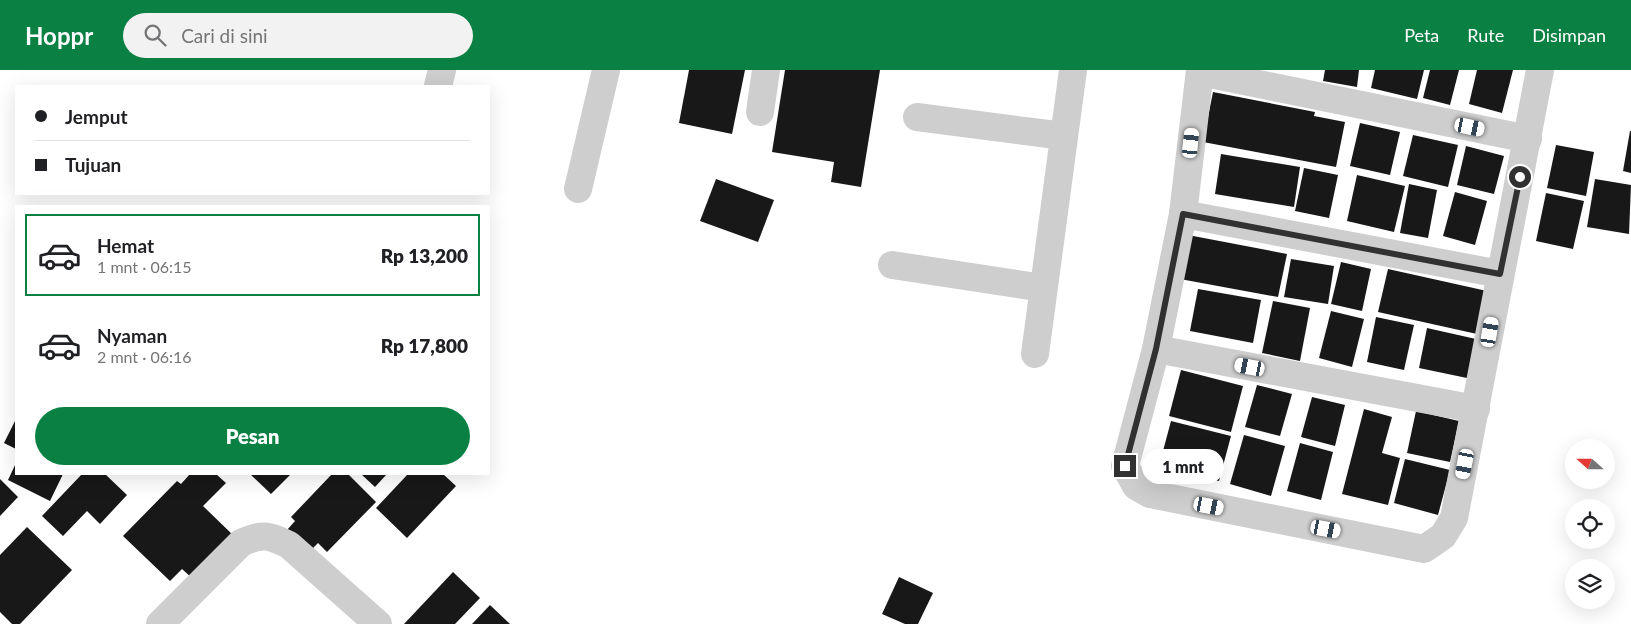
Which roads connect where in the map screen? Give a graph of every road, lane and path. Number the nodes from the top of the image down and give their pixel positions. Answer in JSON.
{"nodes":[{"id":1,"x":442,"y":70,"type":"edge"},
{"id":2,"x":606,"y":70,"type":"edge"},
{"id":3,"x":766,"y":70,"type":"edge"},
{"id":4,"x":1073,"y":70,"type":"edge"},
{"id":5,"x":1540,"y":70,"type":"edge"},
{"id":6,"x":1200,"y":71,"type":"edge"},
{"id":7,"x":438,"y":85,"type":"edge"},
{"id":8,"x":760,"y":112,"type":"dead end"},
{"id":9,"x":917,"y":117,"type":"dead end"},
{"id":10,"x":1064,"y":136,"type":"junction"},
{"id":11,"x":1528,"y":139,"type":"junction"},
{"id":12,"x":578,"y":189,"type":"dead end"},
{"id":13,"x":1183,"y":214,"type":"junction"},
{"id":14,"x":892,"y":265,"type":"dead end"},
{"id":15,"x":1500,"y":274,"type":"junction"},
{"id":16,"x":1043,"y":288,"type":"junction"},
{"id":17,"x":1156,"y":349,"type":"junction"},
{"id":18,"x":1035,"y":354,"type":"dead end"},
{"id":19,"x":1476,"y":409,"type":"junction"},
{"id":20,"x":160,"y":624,"type":"edge"},
{"id":21,"x":378,"y":624,"type":"edge"}],
"edges":[{"from":1,"to":7,"type":"street"},
{"from":2,"to":12,"type":"street"},
{"from":3,"to":8,"type":"street"},
{"from":4,"to":10,"type":"street"},
{"from":5,"to":11,"type":"street"},
{"from":6,"to":11,"type":"street"},
{"from":6,"to":13,"type":"street"},
{"from":9,"to":10,"type":"street"},
{"from":10,"to":16,"type":"street"},
{"from":11,"to":15,"type":"street"},
{"from":13,"to":15,"type":"street"},
{"from":13,"to":17,"type":"street"},
{"from":14,"to":16,"type":"street"},
{"from":15,"to":19,"type":"street"},
{"from":16,"to":18,"type":"street"},
{"from":17,"to":19,"type":"street"},
{"from":17,"to":19,"type":"street"},
{"from":20,"to":21,"type":"street"}]}
